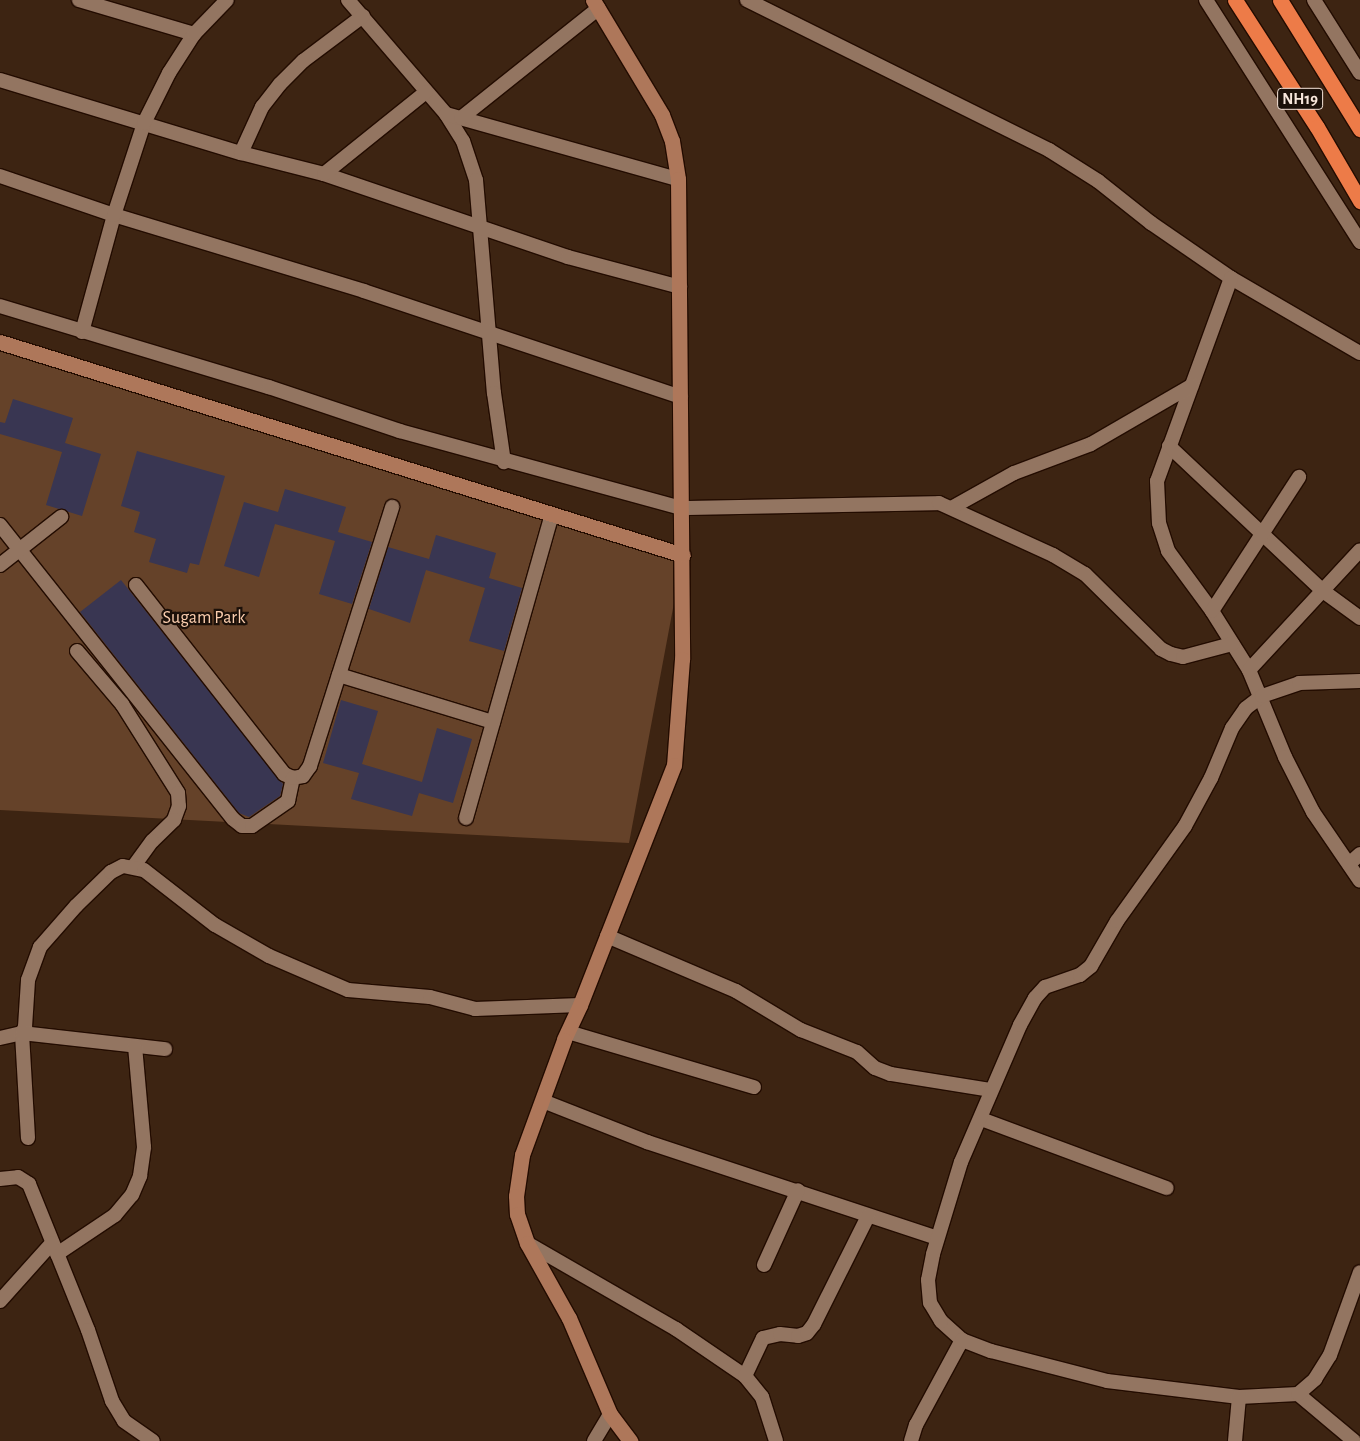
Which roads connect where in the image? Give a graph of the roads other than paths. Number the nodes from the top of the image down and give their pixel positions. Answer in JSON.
{"nodes":[{"id":1,"x":79,"y":0,"type":"edge"},
{"id":2,"x":227,"y":0,"type":"edge"},
{"id":3,"x":348,"y":0,"type":"edge"},
{"id":4,"x":748,"y":0,"type":"edge"},
{"id":5,"x":1206,"y":0,"type":"edge"},
{"id":6,"x":1234,"y":0,"type":"edge"},
{"id":7,"x":1280,"y":0,"type":"edge"},
{"id":8,"x":1314,"y":0,"type":"edge"},
{"id":9,"x":596,"y":4,"type":"edge"},
{"id":10,"x":363,"y":16,"type":"junction"},
{"id":11,"x":194,"y":34,"type":"junction"},
{"id":12,"x":1360,"y":73,"type":"edge"},
{"id":13,"x":0,"y":80,"type":"edge"},
{"id":14,"x":426,"y":92,"type":"junction"},
{"id":15,"x":446,"y":114,"type":"junction"},
{"id":16,"x":461,"y":118,"type":"junction"},
{"id":17,"x":144,"y":123,"type":"junction"},
{"id":18,"x":1360,"y":129,"type":"edge"},
{"id":19,"x":241,"y":153,"type":"junction"},
{"id":20,"x":324,"y":174,"type":"junction"},
{"id":21,"x":0,"y":176,"type":"edge"},
{"id":22,"x":678,"y":179,"type":"junction"},
{"id":23,"x":1360,"y":201,"type":"edge"},
{"id":24,"x":114,"y":215,"type":"junction"},
{"id":25,"x":482,"y":227,"type":"junction"},
{"id":26,"x":1360,"y":242,"type":"edge"},
{"id":27,"x":1230,"y":278,"type":"junction"},
{"id":28,"x":680,"y":287,"type":"junction"},
{"id":29,"x":0,"y":306,"type":"edge"},
{"id":30,"x":82,"y":332,"type":"junction"},
{"id":31,"x":489,"y":335,"type":"junction"},
{"id":32,"x":0,"y":342,"type":"edge"},
{"id":33,"x":1360,"y":353,"type":"edge"},
{"id":34,"x":1191,"y":386,"type":"junction"},
{"id":35,"x":681,"y":397,"type":"junction"},
{"id":36,"x":1169,"y":446,"type":"junction"},
{"id":37,"x":504,"y":462,"type":"junction"},
{"id":38,"x":1300,"y":477,"type":"dead end"},
{"id":39,"x":953,"y":507,"type":"junction"},
{"id":40,"x":392,"y":508,"type":"dead end"},
{"id":41,"x":682,"y":508,"type":"junction"},
{"id":42,"x":552,"y":515,"type":"junction"},
{"id":43,"x":61,"y":518,"type":"dead end"},
{"id":44,"x":0,"y":525,"type":"edge"},
{"id":45,"x":1262,"y":536,"type":"junction"},
{"id":46,"x":20,"y":550,"type":"junction"},
{"id":47,"x":1360,"y":550,"type":"edge"},
{"id":48,"x":683,"y":555,"type":"junction"},
{"id":49,"x":0,"y":565,"type":"edge"},
{"id":50,"x":136,"y":585,"type":"dead end"},
{"id":51,"x":1323,"y":591,"type":"junction"},
{"id":52,"x":1212,"y":611,"type":"junction"},
{"id":53,"x":1360,"y":618,"type":"edge"},
{"id":54,"x":1232,"y":644,"type":"junction"},
{"id":55,"x":78,"y":651,"type":"dead end"},
{"id":56,"x":1249,"y":670,"type":"junction"},
{"id":57,"x":339,"y":675,"type":"junction"},
{"id":58,"x":1360,"y":681,"type":"edge"},
{"id":59,"x":1262,"y":696,"type":"junction"},
{"id":60,"x":493,"y":722,"type":"junction"},
{"id":61,"x":293,"y":778,"type":"junction"},
{"id":62,"x":466,"y":818,"type":"dead end"},
{"id":63,"x":1360,"y":854,"type":"edge"},
{"id":64,"x":1349,"y":864,"type":"junction"},
{"id":65,"x":134,"y":866,"type":"junction"},
{"id":66,"x":1360,"y":881,"type":"edge"},
{"id":67,"x":607,"y":936,"type":"junction"},
{"id":68,"x":580,"y":1005,"type":"junction"},
{"id":69,"x":568,"y":1032,"type":"junction"},
{"id":70,"x":22,"y":1033,"type":"junction"},
{"id":71,"x":0,"y":1038,"type":"edge"},
{"id":72,"x":136,"y":1046,"type":"junction"},
{"id":73,"x":165,"y":1049,"type":"dead end"},
{"id":74,"x":754,"y":1087,"type":"dead end"},
{"id":75,"x":991,"y":1090,"type":"junction"},
{"id":76,"x":543,"y":1101,"type":"junction"},
{"id":77,"x":981,"y":1119,"type":"junction"},
{"id":78,"x":28,"y":1138,"type":"dead end"},
{"id":79,"x":0,"y":1179,"type":"edge"},
{"id":80,"x":1167,"y":1188,"type":"dead end"},
{"id":81,"x":798,"y":1190,"type":"junction"},
{"id":82,"x":868,"y":1216,"type":"junction"},
{"id":83,"x":937,"y":1238,"type":"junction"},
{"id":84,"x":527,"y":1244,"type":"junction"},
{"id":85,"x":55,"y":1249,"type":"junction"},
{"id":86,"x":764,"y":1265,"type":"dead end"},
{"id":87,"x":1360,"y":1272,"type":"edge"},
{"id":88,"x":0,"y":1301,"type":"edge"},
{"id":89,"x":962,"y":1340,"type":"junction"},
{"id":90,"x":744,"y":1376,"type":"junction"},
{"id":91,"x":1298,"y":1394,"type":"junction"},
{"id":92,"x":1238,"y":1397,"type":"junction"},
{"id":93,"x":610,"y":1414,"type":"junction"},
{"id":94,"x":153,"y":1441,"type":"edge"},
{"id":95,"x":594,"y":1441,"type":"edge"},
{"id":96,"x":630,"y":1441,"type":"edge"},
{"id":97,"x":776,"y":1441,"type":"edge"},
{"id":98,"x":911,"y":1441,"type":"edge"},
{"id":99,"x":1235,"y":1441,"type":"edge"},
{"id":100,"x":1354,"y":1441,"type":"edge"}],
"edges":[{"from":1,"to":11,"type":"street"},
{"from":2,"to":11,"type":"street"},
{"from":3,"to":10,"type":"street"},
{"from":4,"to":27,"type":"street"},
{"from":5,"to":26,"type":"street"},
{"from":6,"to":23,"type":"highway","number":"NH19"},
{"from":7,"to":18,"type":"highway","number":"NH19"},
{"from":8,"to":12,"type":"street"},
{"from":9,"to":16,"type":"street"},
{"from":9,"to":22,"type":"street"},
{"from":10,"to":14,"type":"street"},
{"from":10,"to":19,"type":"street"},
{"from":11,"to":17,"type":"street"},
{"from":13,"to":17,"type":"street"},
{"from":14,"to":15,"type":"street"},
{"from":14,"to":20,"type":"street"},
{"from":15,"to":16,"type":"street"},
{"from":15,"to":25,"type":"street"},
{"from":16,"to":22,"type":"street"},
{"from":17,"to":19,"type":"street"},
{"from":17,"to":24,"type":"street"},
{"from":19,"to":20,"type":"street"},
{"from":20,"to":25,"type":"street"},
{"from":21,"to":24,"type":"street"},
{"from":22,"to":28,"type":"street"},
{"from":24,"to":30,"type":"street"},
{"from":24,"to":31,"type":"street"},
{"from":25,"to":28,"type":"street"},
{"from":25,"to":31,"type":"street"},
{"from":27,"to":33,"type":"street"},
{"from":27,"to":34,"type":"street"},
{"from":28,"to":35,"type":"street"},
{"from":29,"to":30,"type":"street"},
{"from":30,"to":37,"type":"street"},
{"from":31,"to":35,"type":"street"},
{"from":31,"to":37,"type":"street"},
{"from":32,"to":42,"type":"street"},
{"from":34,"to":36,"type":"street"},
{"from":34,"to":39,"type":"street"},
{"from":35,"to":41,"type":"street"},
{"from":36,"to":45,"type":"street"},
{"from":36,"to":52,"type":"street"},
{"from":37,"to":41,"type":"street"},
{"from":38,"to":45,"type":"street"},
{"from":39,"to":41,"type":"street"},
{"from":39,"to":54,"type":"street"},
{"from":40,"to":57,"type":"street"},
{"from":41,"to":48,"type":"street"},
{"from":42,"to":48,"type":"street"},
{"from":42,"to":60,"type":"street"},
{"from":43,"to":46,"type":"street"},
{"from":44,"to":46,"type":"street"},
{"from":45,"to":51,"type":"street"},
{"from":45,"to":52,"type":"street"},
{"from":46,"to":49,"type":"street"},
{"from":46,"to":61,"type":"street"},
{"from":47,"to":51,"type":"street"},
{"from":48,"to":67,"type":"street"},
{"from":50,"to":61,"type":"street"},
{"from":51,"to":53,"type":"street"},
{"from":51,"to":56,"type":"street"},
{"from":52,"to":54,"type":"street"},
{"from":54,"to":56,"type":"street"},
{"from":55,"to":65,"type":"street"},
{"from":56,"to":59,"type":"street"},
{"from":57,"to":60,"type":"street"},
{"from":57,"to":61,"type":"street"},
{"from":58,"to":59,"type":"street"},
{"from":59,"to":64,"type":"street"},
{"from":59,"to":75,"type":"street"},
{"from":60,"to":62,"type":"street"},
{"from":63,"to":64,"type":"street"},
{"from":64,"to":66,"type":"street"},
{"from":65,"to":68,"type":"street"},
{"from":65,"to":70,"type":"street"},
{"from":67,"to":68,"type":"street"},
{"from":67,"to":75,"type":"street"},
{"from":68,"to":69,"type":"street"},
{"from":69,"to":74,"type":"street"},
{"from":69,"to":76,"type":"street"},
{"from":70,"to":71,"type":"street"},
{"from":70,"to":72,"type":"street"},
{"from":70,"to":78,"type":"street"},
{"from":72,"to":73,"type":"street"},
{"from":72,"to":85,"type":"street"},
{"from":75,"to":77,"type":"street"},
{"from":76,"to":81,"type":"street"},
{"from":76,"to":84,"type":"street"},
{"from":77,"to":80,"type":"street"},
{"from":77,"to":83,"type":"street"},
{"from":79,"to":85,"type":"street"},
{"from":81,"to":82,"type":"street"},
{"from":81,"to":86,"type":"street"},
{"from":82,"to":83,"type":"street"},
{"from":82,"to":90,"type":"street"},
{"from":83,"to":89,"type":"street"},
{"from":84,"to":90,"type":"street"},
{"from":84,"to":93,"type":"street"},
{"from":85,"to":88,"type":"street"},
{"from":85,"to":94,"type":"street"},
{"from":87,"to":91,"type":"street"},
{"from":89,"to":92,"type":"street"},
{"from":89,"to":98,"type":"street"},
{"from":90,"to":97,"type":"street"},
{"from":91,"to":92,"type":"street"},
{"from":91,"to":100,"type":"street"},
{"from":92,"to":99,"type":"street"},
{"from":93,"to":95,"type":"street"},
{"from":93,"to":96,"type":"street"}]}
